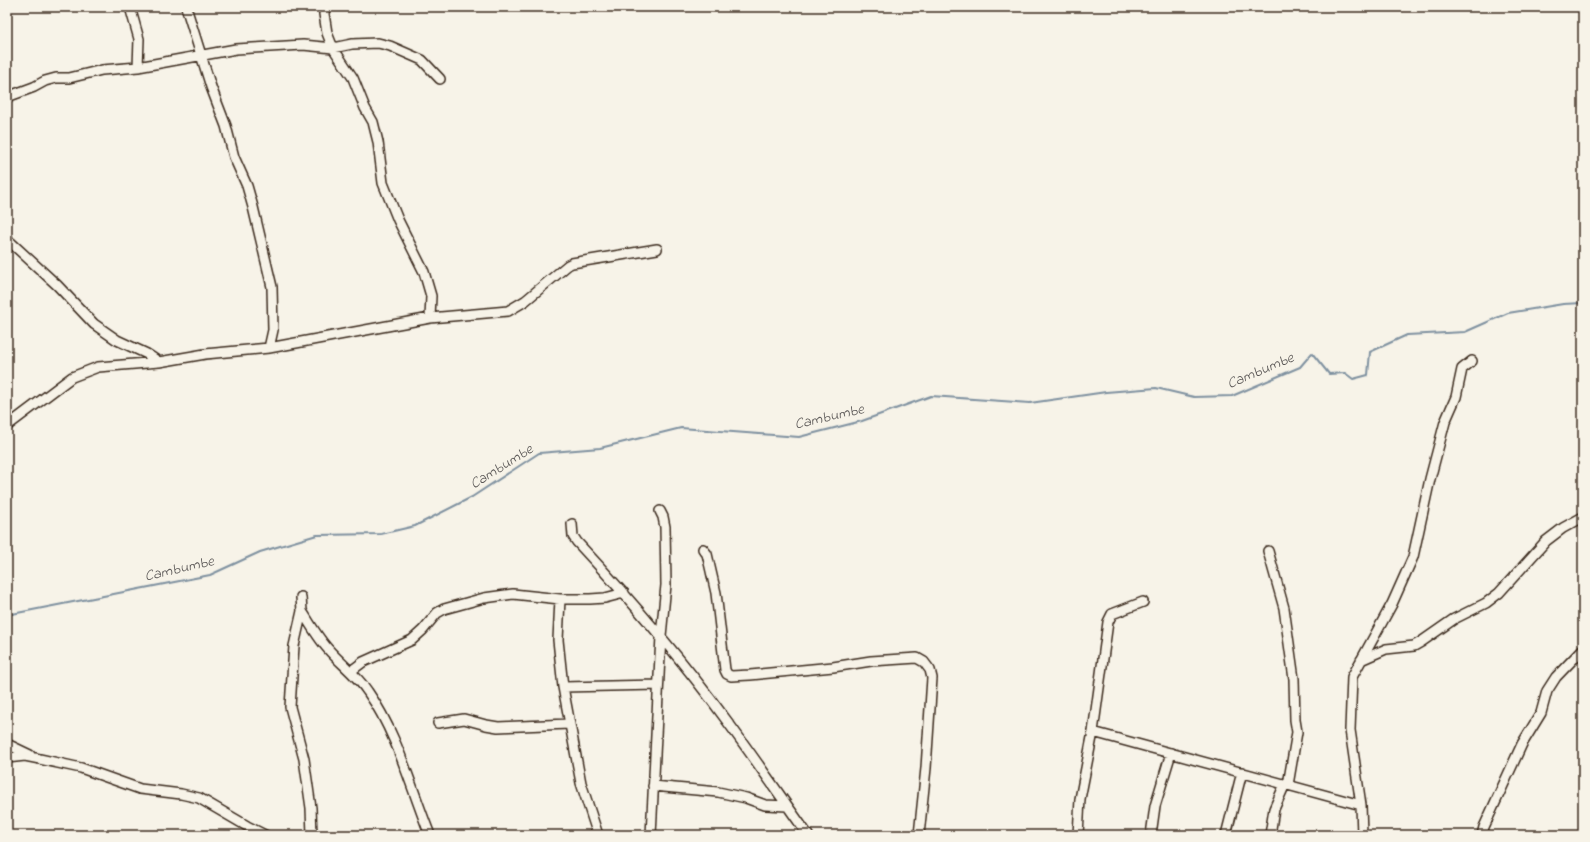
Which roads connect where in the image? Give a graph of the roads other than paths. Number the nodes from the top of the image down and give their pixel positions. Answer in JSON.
{"nodes":[{"id":1,"x":130,"y":7,"type":"edge"},
{"id":2,"x":186,"y":7,"type":"edge"},
{"id":3,"x":325,"y":7,"type":"edge"},
{"id":4,"x":333,"y":48,"type":"junction"},
{"id":5,"x":201,"y":54,"type":"junction"},
{"id":6,"x":138,"y":66,"type":"junction"},
{"id":7,"x":440,"y":79,"type":"dead end"},
{"id":8,"x":7,"y":97,"type":"edge"},
{"id":9,"x":7,"y":238,"type":"edge"},
{"id":10,"x":657,"y":249,"type":"dead end"},
{"id":11,"x":430,"y":318,"type":"junction"},
{"id":12,"x":269,"y":348,"type":"junction"},
{"id":13,"x":1472,"y":361,"type":"dead end"},
{"id":14,"x":159,"y":362,"type":"junction"},
{"id":15,"x":7,"y":426,"type":"edge"},
{"id":16,"x":660,"y":510,"type":"dead end"},
{"id":17,"x":1583,"y":517,"type":"edge"},
{"id":18,"x":572,"y":524,"type":"dead end"},
{"id":19,"x":703,"y":549,"type":"dead end"},
{"id":20,"x":1268,"y":551,"type":"dead end"},
{"id":21,"x":624,"y":593,"type":"junction"},
{"id":22,"x":301,"y":597,"type":"dead end"},
{"id":23,"x":560,"y":599,"type":"junction"},
{"id":24,"x":1143,"y":602,"type":"dead end"},
{"id":25,"x":302,"y":611,"type":"junction"},
{"id":26,"x":661,"y":636,"type":"junction"},
{"id":27,"x":1583,"y":649,"type":"edge"},
{"id":28,"x":1361,"y":660,"type":"junction"},
{"id":29,"x":351,"y":671,"type":"junction"},
{"id":30,"x":658,"y":685,"type":"junction"},
{"id":31,"x":563,"y":687,"type":"junction"},
{"id":32,"x":438,"y":723,"type":"dead end"},
{"id":33,"x":570,"y":724,"type":"junction"},
{"id":34,"x":1093,"y":732,"type":"junction"},
{"id":35,"x":7,"y":744,"type":"edge"},
{"id":36,"x":1171,"y":752,"type":"junction"},
{"id":37,"x":7,"y":758,"type":"edge"},
{"id":38,"x":34,"y":758,"type":"junction"},
{"id":39,"x":1242,"y":772,"type":"junction"},
{"id":40,"x":1287,"y":785,"type":"junction"},
{"id":41,"x":653,"y":786,"type":"junction"},
{"id":42,"x":1361,"y":805,"type":"junction"},
{"id":43,"x":787,"y":806,"type":"junction"},
{"id":44,"x":265,"y":835,"type":"edge"},
{"id":45,"x":312,"y":835,"type":"edge"},
{"id":46,"x":430,"y":835,"type":"edge"},
{"id":47,"x":598,"y":835,"type":"edge"},
{"id":48,"x":651,"y":835,"type":"edge"},
{"id":49,"x":808,"y":835,"type":"edge"},
{"id":50,"x":919,"y":835,"type":"edge"},
{"id":51,"x":1078,"y":835,"type":"edge"},
{"id":52,"x":1151,"y":835,"type":"edge"},
{"id":53,"x":1226,"y":835,"type":"edge"},
{"id":54,"x":1270,"y":835,"type":"edge"},
{"id":55,"x":1362,"y":835,"type":"edge"},
{"id":56,"x":1482,"y":835,"type":"edge"}],
"edges":[{"from":1,"to":6,"type":"street"},
{"from":2,"to":5,"type":"street"},
{"from":3,"to":4,"type":"street"},
{"from":4,"to":5,"type":"street"},
{"from":4,"to":7,"type":"street"},
{"from":4,"to":11,"type":"street"},
{"from":5,"to":6,"type":"street"},
{"from":5,"to":12,"type":"street"},
{"from":6,"to":8,"type":"street"},
{"from":9,"to":14,"type":"street"},
{"from":10,"to":11,"type":"street"},
{"from":11,"to":12,"type":"street"},
{"from":12,"to":14,"type":"street"},
{"from":13,"to":28,"type":"street"},
{"from":14,"to":15,"type":"street"},
{"from":16,"to":26,"type":"street"},
{"from":17,"to":28,"type":"street"},
{"from":18,"to":21,"type":"street"},
{"from":19,"to":50,"type":"street"},
{"from":20,"to":40,"type":"street"},
{"from":21,"to":23,"type":"street"},
{"from":21,"to":26,"type":"street"},
{"from":22,"to":25,"type":"street"},
{"from":23,"to":29,"type":"street"},
{"from":23,"to":31,"type":"street"},
{"from":24,"to":34,"type":"street"},
{"from":25,"to":29,"type":"street"},
{"from":25,"to":45,"type":"street"},
{"from":26,"to":30,"type":"street"},
{"from":26,"to":43,"type":"street"},
{"from":27,"to":56,"type":"street"},
{"from":28,"to":42,"type":"street"},
{"from":29,"to":46,"type":"street"},
{"from":30,"to":31,"type":"street"},
{"from":30,"to":41,"type":"street"},
{"from":31,"to":33,"type":"street"},
{"from":32,"to":33,"type":"street"},
{"from":33,"to":47,"type":"street"},
{"from":34,"to":36,"type":"street"},
{"from":34,"to":51,"type":"street"},
{"from":35,"to":38,"type":"street"},
{"from":36,"to":39,"type":"street"},
{"from":36,"to":52,"type":"street"},
{"from":37,"to":38,"type":"street"},
{"from":38,"to":44,"type":"street"},
{"from":39,"to":40,"type":"street"},
{"from":39,"to":53,"type":"street"},
{"from":40,"to":42,"type":"street"},
{"from":40,"to":54,"type":"street"},
{"from":41,"to":43,"type":"street"},
{"from":41,"to":48,"type":"street"},
{"from":42,"to":55,"type":"street"},
{"from":43,"to":49,"type":"street"}]}
